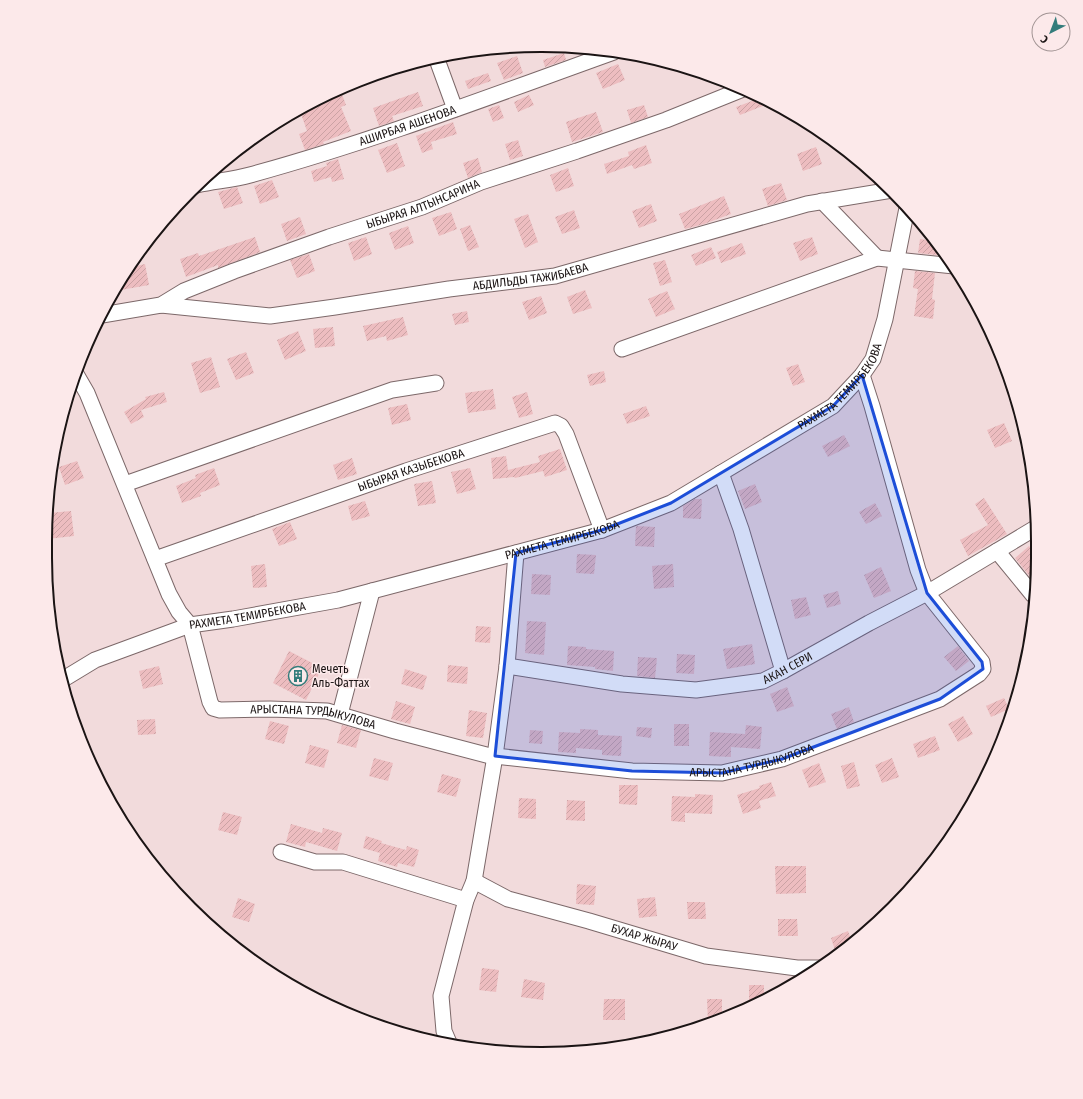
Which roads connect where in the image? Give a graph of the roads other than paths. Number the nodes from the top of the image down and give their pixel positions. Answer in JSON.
{"nodes":[{"id":1,"x":603,"y":56,"type":"edge"},
{"id":2,"x":438,"y":63,"type":"edge"},
{"id":3,"x":736,"y":92,"type":"edge"},
{"id":4,"x":454,"y":109,"type":"junction"},
{"id":5,"x":210,"y":182,"type":"edge"},
{"id":6,"x":884,"y":191,"type":"edge"},
{"id":7,"x":822,"y":201,"type":"junction"},
{"id":8,"x":906,"y":214,"type":"edge"},
{"id":9,"x":877,"y":258,"type":"junction"},
{"id":10,"x":897,"y":261,"type":"junction"},
{"id":11,"x":946,"y":265,"type":"edge"},
{"id":12,"x":161,"y":305,"type":"junction"},
{"id":13,"x":108,"y":314,"type":"edge"},
{"id":14,"x":622,"y":349,"type":"dead end"},
{"id":15,"x":862,"y":375,"type":"junction"},
{"id":16,"x":79,"y":380,"type":"edge"},
{"id":17,"x":436,"y":383,"type":"dead end"},
{"id":18,"x":721,"y":473,"type":"junction"},
{"id":19,"x":125,"y":484,"type":"junction"},
{"id":20,"x":602,"y":530,"type":"junction"},
{"id":21,"x":1031,"y":531,"type":"edge"},
{"id":22,"x":997,"y":551,"type":"junction"},
{"id":23,"x":516,"y":553,"type":"junction"},
{"id":24,"x":155,"y":559,"type":"junction"},
{"id":25,"x":1030,"y":590,"type":"edge"},
{"id":26,"x":372,"y":591,"type":"junction"},
{"id":27,"x":927,"y":593,"type":"junction"},
{"id":28,"x":190,"y":625,"type":"junction"},
{"id":29,"x":507,"y":666,"type":"junction"},
{"id":30,"x":783,"y":671,"type":"junction"},
{"id":31,"x":67,"y":677,"type":"edge"},
{"id":32,"x":340,"y":714,"type":"junction"},
{"id":33,"x":495,"y":756,"type":"junction"},
{"id":34,"x":281,"y":852,"type":"dead end"},
{"id":35,"x":474,"y":881,"type":"junction"},
{"id":36,"x":466,"y":900,"type":"junction"},
{"id":37,"x":806,"y":969,"type":"edge"},
{"id":38,"x":447,"y":1038,"type":"edge"}],
"edges":[{"from":1,"to":4,"type":"street","name":"АШИРБАЯ АШЕНОВА"},
{"from":2,"to":4,"type":"street"},
{"from":3,"to":12,"type":"street","name":"ЫБЫРАЯ АЛТЫНСАРИНА"},
{"from":4,"to":5,"type":"street","name":"АШИРБАЯ АШЕНОВА"},
{"from":6,"to":7,"type":"street","name":"АБДИЛЬДЫ ТАЖИБАЕВА"},
{"from":7,"to":9,"type":"street"},
{"from":7,"to":12,"type":"street","name":"АБДИЛЬДЫ ТАЖИБАЕВА"},
{"from":8,"to":10,"type":"street","name":"РАХМЕТА ТЕМИРБЕКОВА"},
{"from":9,"to":10,"type":"street"},
{"from":9,"to":14,"type":"street"},
{"from":10,"to":11,"type":"street"},
{"from":10,"to":15,"type":"street","name":"РАХМЕТА ТЕМИРБЕКОВА"},
{"from":12,"to":13,"type":"street","name":"ЫБЫРАЯ АЛТЫНСАРИНА"},
{"from":15,"to":18,"type":"street","name":"РАХМЕТА ТЕМИРБЕКОВА"},
{"from":15,"to":27,"type":"street"},
{"from":16,"to":19,"type":"street"},
{"from":17,"to":19,"type":"street"},
{"from":18,"to":20,"type":"street","name":"РАХМЕТА ТЕМИРБЕКОВА"},
{"from":18,"to":30,"type":"street"},
{"from":19,"to":24,"type":"street"},
{"from":20,"to":23,"type":"street","name":"РАХМЕТА ТЕМИРБЕКОВА"},
{"from":20,"to":24,"type":"street","name":"ЫБЫРАЯ КАЗЫБЕКОВА"},
{"from":21,"to":22,"type":"street","name":"АКАН СЕРИ"},
{"from":22,"to":25,"type":"street"},
{"from":22,"to":27,"type":"street","name":"АКАН СЕРИ"},
{"from":23,"to":26,"type":"street","name":"РАХМЕТА ТЕМИРБЕКОВА"},
{"from":23,"to":29,"type":"street"},
{"from":24,"to":28,"type":"street"},
{"from":26,"to":28,"type":"street","name":"РАХМЕТА ТЕМИРБЕКОВА"},
{"from":26,"to":32,"type":"street"},
{"from":27,"to":30,"type":"street","name":"АКАН СЕРИ"},
{"from":27,"to":33,"type":"street","name":"АРЫСТАНА ТУРДЫКУЛОВА"},
{"from":28,"to":31,"type":"street","name":"РАХМЕТА ТЕМИРБЕКОВА"},
{"from":28,"to":32,"type":"street","name":"АРЫСТАНА ТУРДЫКУЛОВА"},
{"from":29,"to":30,"type":"street","name":"АКАН СЕРИ"},
{"from":29,"to":33,"type":"street"},
{"from":32,"to":33,"type":"street","name":"АРЫСТАНА ТУРДЫКУЛОВА"},
{"from":33,"to":35,"type":"street"},
{"from":34,"to":36,"type":"street"},
{"from":35,"to":36,"type":"street"},
{"from":35,"to":37,"type":"street","name":"БУХАР ЖЫРАУ"},
{"from":36,"to":38,"type":"street"}]}
